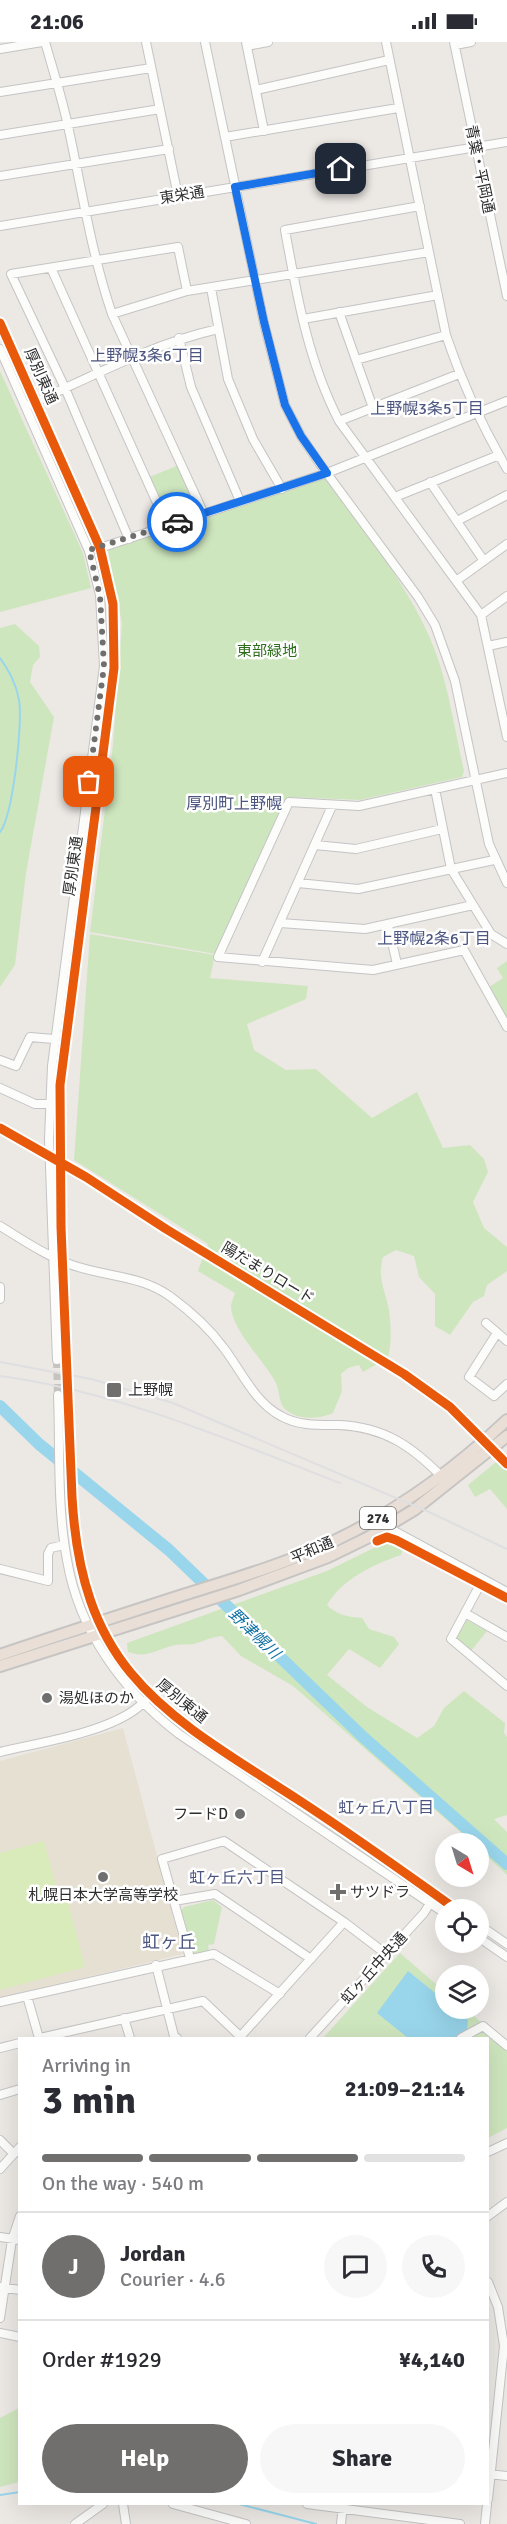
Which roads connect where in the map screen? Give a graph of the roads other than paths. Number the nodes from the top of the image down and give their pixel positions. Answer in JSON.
{"nodes":[{"id":1,"x":44,"y":42,"type":"edge"},
{"id":2,"x":146,"y":42,"type":"edge"},
{"id":3,"x":205,"y":42,"type":"edge"},
{"id":4,"x":268,"y":42,"type":"edge"},
{"id":5,"x":386,"y":42,"type":"edge"},
{"id":6,"x":471,"y":42,"type":"edge"},
{"id":7,"x":246,"y":44,"type":"edge"},
{"id":8,"x":454,"y":44,"type":"edge"},
{"id":9,"x":0,"y":49,"type":"edge"},
{"id":10,"x":389,"y":60,"type":"junction"},
{"id":11,"x":151,"y":68,"type":"junction"},
{"id":12,"x":57,"y":83,"type":"junction"},
{"id":13,"x":256,"y":90,"type":"junction"},
{"id":14,"x":0,"y":92,"type":"edge"},
{"id":15,"x":398,"y":108,"type":"junction"},
{"id":16,"x":160,"y":109,"type":"junction"},
{"id":17,"x":68,"y":124,"type":"junction"},
{"id":18,"x":264,"y":131,"type":"junction"},
{"id":19,"x":0,"y":135,"type":"edge"},
{"id":20,"x":225,"y":137,"type":"junction"},
{"id":21,"x":507,"y":142,"type":"edge"},
{"id":22,"x":476,"y":147,"type":"junction"},
{"id":23,"x":169,"y":149,"type":"junction"},
{"id":24,"x":410,"y":158,"type":"junction"},
{"id":25,"x":76,"y":163,"type":"junction"},
{"id":26,"x":0,"y":176,"type":"edge"},
{"id":27,"x":235,"y":187,"type":"junction"},
{"id":28,"x":178,"y":196,"type":"junction"},
{"id":29,"x":420,"y":206,"type":"junction"},
{"id":30,"x":84,"y":212,"type":"junction"},
{"id":31,"x":0,"y":226,"type":"edge"},
{"id":32,"x":429,"y":252,"type":"junction"},
{"id":33,"x":94,"y":261,"type":"junction"},
{"id":34,"x":51,"y":268,"type":"junction"},
{"id":35,"x":293,"y":276,"type":"junction"},
{"id":36,"x":255,"y":282,"type":"junction"},
{"id":37,"x":211,"y":288,"type":"junction"},
{"id":38,"x":188,"y":291,"type":"junction"},
{"id":39,"x":438,"y":295,"type":"junction"},
{"id":40,"x":507,"y":296,"type":"edge"},
{"id":41,"x":339,"y":312,"type":"junction"},
{"id":42,"x":112,"y":314,"type":"junction"},
{"id":43,"x":303,"y":319,"type":"junction"},
{"id":44,"x":0,"y":323,"type":"edge"},
{"id":45,"x":219,"y":329,"type":"junction"},
{"id":46,"x":446,"y":335,"type":"junction"},
{"id":47,"x":179,"y":338,"type":"junction"},
{"id":48,"x":0,"y":349,"type":"edge"},
{"id":49,"x":132,"y":356,"type":"junction"},
{"id":50,"x":356,"y":360,"type":"junction"},
{"id":51,"x":97,"y":373,"type":"junction"},
{"id":52,"x":459,"y":374,"type":"junction"},
{"id":53,"x":65,"y":388,"type":"junction"},
{"id":54,"x":507,"y":401,"type":"edge"},
{"id":55,"x":36,"y":402,"type":"junction"},
{"id":56,"x":26,"y":406,"type":"junction"},
{"id":57,"x":373,"y":408,"type":"junction"},
{"id":58,"x":477,"y":415,"type":"junction"},
{"id":59,"x":339,"y":421,"type":"junction"},
{"id":60,"x":499,"y":455,"type":"junction"},
{"id":61,"x":365,"y":458,"type":"junction"},
{"id":62,"x":507,"y":469,"type":"edge"},
{"id":63,"x":327,"y":473,"type":"junction"},
{"id":64,"x":430,"y":482,"type":"junction"},
{"id":65,"x":282,"y":489,"type":"junction"},
{"id":66,"x":507,"y":495,"type":"edge"},
{"id":67,"x":394,"y":497,"type":"junction"},
{"id":68,"x":240,"y":501,"type":"junction"},
{"id":69,"x":203,"y":512,"type":"junction"},
{"id":70,"x":457,"y":521,"type":"junction"},
{"id":71,"x":167,"y":525,"type":"junction"},
{"id":72,"x":129,"y":539,"type":"junction"},
{"id":73,"x":507,"y":544,"type":"edge"},
{"id":74,"x":100,"y":548,"type":"junction"},
{"id":75,"x":89,"y":550,"type":"junction"},
{"id":76,"x":484,"y":561,"type":"junction"},
{"id":77,"x":456,"y":581,"type":"junction"},
{"id":78,"x":507,"y":596,"type":"edge"},
{"id":79,"x":481,"y":615,"type":"junction"},
{"id":80,"x":507,"y":642,"type":"edge"},
{"id":81,"x":488,"y":646,"type":"junction"},
{"id":82,"x":507,"y":685,"type":"edge"},
{"id":83,"x":496,"y":687,"type":"junction"},
{"id":84,"x":506,"y":732,"type":"edge"},
{"id":85,"x":507,"y":773,"type":"edge"},
{"id":86,"x":476,"y":780,"type":"junction"},
{"id":87,"x":435,"y":789,"type":"junction"},
{"id":88,"x":332,"y":806,"type":"junction"},
{"id":89,"x":442,"y":829,"type":"junction"},
{"id":90,"x":315,"y":845,"type":"junction"},
{"id":91,"x":494,"y":860,"type":"junction"},
{"id":92,"x":451,"y":869,"type":"junction"},
{"id":93,"x":298,"y":883,"type":"junction"},
{"id":94,"x":507,"y":883,"type":"edge"},
{"id":95,"x":473,"y":905,"type":"junction"},
{"id":96,"x":280,"y":923,"type":"junction"},
{"id":97,"x":388,"y":925,"type":"junction"},
{"id":98,"x":507,"y":944,"type":"edge"},
{"id":99,"x":262,"y":962,"type":"junction"},
{"id":100,"x":397,"y":964,"type":"junction"},
{"id":101,"x":507,"y":1026,"type":"edge"},
{"id":102,"x":54,"y":1039,"type":"junction"},
{"id":103,"x":0,"y":1060,"type":"edge"},
{"id":104,"x":0,"y":1088,"type":"edge"},
{"id":105,"x":49,"y":1104,"type":"junction"},
{"id":106,"x":0,"y":1226,"type":"edge"},
{"id":107,"x":54,"y":1258,"type":"junction"},
{"id":108,"x":63,"y":1261,"type":"junction"},
{"id":109,"x":0,"y":1287,"type":"edge"},
{"id":110,"x":0,"y":1299,"type":"edge"},
{"id":111,"x":486,"y":1323,"type":"dead end"},
{"id":112,"x":497,"y":1333,"type":"junction"},
{"id":113,"x":507,"y":1341,"type":"edge"},
{"id":114,"x":57,"y":1360,"type":"tunnel mouth"},
{"id":115,"x":67,"y":1363,"type":"tunnel mouth"},
{"id":116,"x":507,"y":1384,"type":"edge"},
{"id":117,"x":58,"y":1395,"type":"tunnel mouth"},
{"id":118,"x":68,"y":1397,"type":"tunnel mouth"},
{"id":119,"x":507,"y":1420,"type":"edge"},
{"id":120,"x":507,"y":1436,"type":"edge"},
{"id":121,"x":446,"y":1480,"type":"junction"},
{"id":122,"x":374,"y":1520,"type":"junction"},
{"id":123,"x":386,"y":1527,"type":"junction"},
{"id":124,"x":64,"y":1545,"type":"junction"},
{"id":125,"x":0,"y":1569,"type":"edge"},
{"id":126,"x":483,"y":1578,"type":"junction"},
{"id":127,"x":507,"y":1592,"type":"edge"},
{"id":128,"x":465,"y":1613,"type":"junction"},
{"id":129,"x":94,"y":1624,"type":"junction"},
{"id":130,"x":99,"y":1635,"type":"junction"},
{"id":131,"x":507,"y":1638,"type":"edge"},
{"id":132,"x":0,"y":1655,"type":"edge"},
{"id":133,"x":0,"y":1666,"type":"edge"},
{"id":134,"x":507,"y":1686,"type":"edge"},
{"id":135,"x":150,"y":1696,"type":"junction"},
{"id":136,"x":142,"y":1704,"type":"junction"},
{"id":137,"x":0,"y":1752,"type":"edge"},
{"id":138,"x":228,"y":1755,"type":"junction"},
{"id":139,"x":222,"y":1763,"type":"junction"},
{"id":140,"x":435,"y":1895,"type":"junction"},
{"id":141,"x":441,"y":1899,"type":"edge"},
{"id":142,"x":174,"y":1901,"type":"junction"},
{"id":143,"x":430,"y":1903,"type":"junction"},
{"id":144,"x":435,"y":1906,"type":"edge"},
{"id":145,"x":344,"y":1922,"type":"junction"},
{"id":146,"x":489,"y":1932,"type":"edge"},
{"id":147,"x":507,"y":1944,"type":"edge"},
{"id":148,"x":489,"y":1945,"type":"edge"},
{"id":149,"x":386,"y":1954,"type":"junction"},
{"id":150,"x":507,"y":1957,"type":"edge"},
{"id":151,"x":190,"y":1958,"type":"junction"},
{"id":152,"x":311,"y":1959,"type":"junction"},
{"id":153,"x":156,"y":1965,"type":"junction"},
{"id":154,"x":280,"y":1994,"type":"junction"},
{"id":155,"x":27,"y":1996,"type":"junction"},
{"id":156,"x":0,"y":2002,"type":"edge"},
{"id":157,"x":167,"y":2008,"type":"junction"},
{"id":158,"x":124,"y":2018,"type":"junction"},
{"id":159,"x":81,"y":2029,"type":"junction"},
{"id":160,"x":39,"y":2037,"type":"edge"},
{"id":161,"x":44,"y":2037,"type":"edge"},
{"id":162,"x":83,"y":2037,"type":"edge"},
{"id":163,"x":130,"y":2037,"type":"edge"},
{"id":164,"x":176,"y":2037,"type":"edge"},
{"id":165,"x":240,"y":2037,"type":"edge"},
{"id":166,"x":242,"y":2037,"type":"edge"},
{"id":167,"x":311,"y":2037,"type":"edge"},
{"id":168,"x":463,"y":2037,"type":"edge"},
{"id":169,"x":18,"y":2044,"type":"edge"},
{"id":170,"x":507,"y":2046,"type":"edge"},
{"id":171,"x":0,"y":2048,"type":"edge"},
{"id":172,"x":18,"y":2090,"type":"edge"},
{"id":173,"x":0,"y":2095,"type":"edge"},
{"id":174,"x":0,"y":2140,"type":"edge"},
{"id":175,"x":507,"y":2143,"type":"edge"},
{"id":176,"x":17,"y":2151,"type":"edge"},
{"id":177,"x":489,"y":2152,"type":"edge"},
{"id":178,"x":0,"y":2169,"type":"edge"},
{"id":179,"x":506,"y":2206,"type":"edge"},
{"id":180,"x":489,"y":2215,"type":"edge"},
{"id":181,"x":0,"y":2237,"type":"edge"},
{"id":182,"x":16,"y":2240,"type":"edge"},
{"id":183,"x":489,"y":2284,"type":"edge"},
{"id":184,"x":2,"y":2287,"type":"edge"},
{"id":185,"x":18,"y":2290,"type":"edge"},
{"id":186,"x":0,"y":2318,"type":"edge"},
{"id":187,"x":0,"y":2333,"type":"edge"},
{"id":188,"x":18,"y":2337,"type":"edge"},
{"id":189,"x":489,"y":2474,"type":"edge"},
{"id":190,"x":507,"y":2476,"type":"edge"},
{"id":191,"x":103,"y":2505,"type":"edge"},
{"id":192,"x":123,"y":2505,"type":"edge"},
{"id":193,"x":177,"y":2505,"type":"edge"},
{"id":194,"x":325,"y":2505,"type":"edge"},
{"id":195,"x":487,"y":2505,"type":"edge"},
{"id":196,"x":343,"y":2506,"type":"edge"},
{"id":197,"x":341,"y":2522,"type":"edge"},
{"id":198,"x":75,"y":2524,"type":"edge"},
{"id":199,"x":126,"y":2524,"type":"edge"},
{"id":200,"x":246,"y":2524,"type":"edge"},
{"id":201,"x":460,"y":2524,"type":"edge"},
{"id":202,"x":484,"y":2524,"type":"edge"}],
"edges":[{"from":1,"to":9,"type":"street"},
{"from":1,"to":12,"type":"street"},
{"from":2,"to":11,"type":"street"},
{"from":3,"to":20,"type":"street"},
{"from":4,"to":7,"type":"street"},
{"from":5,"to":10,"type":"street"},
{"from":6,"to":8,"type":"street"},
{"from":7,"to":13,"type":"street"},
{"from":8,"to":22,"type":"street","name":"青葉・平岡通"},
{"from":10,"to":13,"type":"street"},
{"from":10,"to":15,"type":"street"},
{"from":11,"to":12,"type":"street"},
{"from":11,"to":16,"type":"street"},
{"from":12,"to":14,"type":"street"},
{"from":12,"to":17,"type":"street"},
{"from":13,"to":18,"type":"street"},
{"from":15,"to":18,"type":"street"},
{"from":15,"to":24,"type":"street"},
{"from":16,"to":17,"type":"street"},
{"from":16,"to":23,"type":"street"},
{"from":17,"to":19,"type":"street"},
{"from":17,"to":25,"type":"street"},
{"from":18,"to":20,"type":"street"},
{"from":20,"to":27,"type":"street"},
{"from":21,"to":22,"type":"street","name":"東栄通"},
{"from":22,"to":24,"type":"street","name":"東栄通"},
{"from":22,"to":40,"type":"street","name":"青葉・平岡通"},
{"from":23,"to":25,"type":"street"},
{"from":23,"to":28,"type":"street"},
{"from":24,"to":27,"type":"street","name":"東栄通"},
{"from":24,"to":29,"type":"street"},
{"from":25,"to":26,"type":"street"},
{"from":25,"to":30,"type":"street"},
{"from":27,"to":28,"type":"street","name":"東栄通"},
{"from":27,"to":36,"type":"street"},
{"from":28,"to":30,"type":"street","name":"東栄通"},
{"from":29,"to":32,"type":"street"},
{"from":29,"to":35,"type":"street"},
{"from":30,"to":31,"type":"street","name":"東栄通"},
{"from":30,"to":33,"type":"street"},
{"from":32,"to":35,"type":"street"},
{"from":32,"to":39,"type":"street"},
{"from":33,"to":34,"type":"street"},
{"from":33,"to":38,"type":"street"},
{"from":33,"to":42,"type":"street"},
{"from":34,"to":51,"type":"street"},
{"from":34,"to":53,"type":"street"},
{"from":35,"to":36,"type":"street"},
{"from":35,"to":43,"type":"street"},
{"from":36,"to":37,"type":"street"},
{"from":36,"to":63,"type":"street"},
{"from":37,"to":38,"type":"street"},
{"from":37,"to":45,"type":"street"},
{"from":38,"to":42,"type":"street"},
{"from":39,"to":41,"type":"street"},
{"from":39,"to":46,"type":"street"},
{"from":41,"to":43,"type":"street"},
{"from":41,"to":50,"type":"street"},
{"from":42,"to":49,"type":"street"},
{"from":43,"to":59,"type":"street"},
{"from":44,"to":55,"type":"street","name":"厚別東通"},
{"from":45,"to":47,"type":"street"},
{"from":45,"to":65,"type":"street"},
{"from":46,"to":50,"type":"street"},
{"from":46,"to":52,"type":"street"},
{"from":47,"to":49,"type":"street"},
{"from":47,"to":68,"type":"street"},
{"from":48,"to":56,"type":"street","name":"厚別東通"},
{"from":49,"to":51,"type":"street"},
{"from":49,"to":69,"type":"street"},
{"from":50,"to":57,"type":"street"},
{"from":51,"to":53,"type":"street"},
{"from":51,"to":71,"type":"street"},
{"from":52,"to":57,"type":"street"},
{"from":52,"to":58,"type":"street"},
{"from":53,"to":55,"type":"street"},
{"from":53,"to":72,"type":"street"},
{"from":54,"to":58,"type":"street"},
{"from":55,"to":56,"type":"street"},
{"from":55,"to":74,"type":"street","name":"厚別東通"},
{"from":56,"to":75,"type":"street","name":"厚別東通"},
{"from":57,"to":59,"type":"street"},
{"from":58,"to":60,"type":"street"},
{"from":58,"to":61,"type":"street"},
{"from":59,"to":61,"type":"street"},
{"from":60,"to":62,"type":"street"},
{"from":60,"to":64,"type":"street"},
{"from":61,"to":63,"type":"street"},
{"from":61,"to":67,"type":"street"},
{"from":63,"to":65,"type":"street"},
{"from":63,"to":86,"type":"street"},
{"from":64,"to":67,"type":"street"},
{"from":64,"to":70,"type":"street"},
{"from":65,"to":68,"type":"street"},
{"from":66,"to":70,"type":"street"},
{"from":67,"to":77,"type":"street"},
{"from":68,"to":69,"type":"street"},
{"from":69,"to":71,"type":"street"},
{"from":70,"to":76,"type":"street"},
{"from":71,"to":72,"type":"street"},
{"from":72,"to":74,"type":"street"},
{"from":73,"to":76,"type":"street"},
{"from":74,"to":75,"type":"street"},
{"from":74,"to":108,"type":"street","name":"厚別東通"},
{"from":75,"to":102,"type":"street","name":"厚別東通"},
{"from":76,"to":77,"type":"street"},
{"from":77,"to":79,"type":"street"},
{"from":78,"to":79,"type":"street"},
{"from":79,"to":81,"type":"street"},
{"from":80,"to":81,"type":"street"},
{"from":81,"to":83,"type":"street"},
{"from":82,"to":83,"type":"street"},
{"from":83,"to":84,"type":"street"},
{"from":85,"to":86,"type":"street"},
{"from":86,"to":87,"type":"street"},
{"from":86,"to":91,"type":"street"},
{"from":87,"to":88,"type":"street"},
{"from":87,"to":89,"type":"street"},
{"from":88,"to":90,"type":"street"},
{"from":88,"to":99,"type":"street"},
{"from":89,"to":90,"type":"street"},
{"from":89,"to":92,"type":"street"},
{"from":90,"to":93,"type":"street"},
{"from":91,"to":92,"type":"street"},
{"from":91,"to":94,"type":"street"},
{"from":92,"to":93,"type":"street"},
{"from":92,"to":95,"type":"street"},
{"from":93,"to":96,"type":"street"},
{"from":95,"to":97,"type":"street"},
{"from":95,"to":98,"type":"street"},
{"from":96,"to":97,"type":"street"},
{"from":96,"to":99,"type":"street"},
{"from":97,"to":100,"type":"street"},
{"from":99,"to":100,"type":"street"},
{"from":100,"to":101,"type":"street"},
{"from":102,"to":103,"type":"street"},
{"from":102,"to":105,"type":"street","name":"厚別東通"},
{"from":104,"to":105,"type":"street"},
{"from":105,"to":107,"type":"street","name":"厚別東通"},
{"from":106,"to":107,"type":"street"},
{"from":107,"to":108,"type":"street"},
{"from":107,"to":114,"type":"street","name":"厚別東通"},
{"from":108,"to":115,"type":"street","name":"厚別東通"},
{"from":108,"to":121,"type":"street"},
{"from":109,"to":110,"type":"street"},
{"from":111,"to":112,"type":"street"},
{"from":112,"to":113,"type":"street"},
{"from":112,"to":116,"type":"street"},
{"from":117,"to":124,"type":"street","name":"厚別東通"},
{"from":118,"to":129,"type":"street","name":"厚別東通"},
{"from":119,"to":121,"type":"highway","name":"平和通","number":"274"},
{"from":120,"to":121,"type":"highway","name":"平和通","number":"274"},
{"from":121,"to":122,"type":"highway","name":"平和通","number":"274"},
{"from":121,"to":123,"type":"highway","name":"平和通","number":"274"},
{"from":122,"to":123,"type":"street"},
{"from":122,"to":129,"type":"highway","name":"平和通","number":"274"},
{"from":123,"to":126,"type":"street"},
{"from":123,"to":130,"type":"highway","name":"平和通","number":"274"},
{"from":124,"to":125,"type":"street"},
{"from":124,"to":129,"type":"street","name":"厚別東通"},
{"from":126,"to":127,"type":"street"},
{"from":126,"to":128,"type":"street"},
{"from":128,"to":131,"type":"street"},
{"from":128,"to":134,"type":"street"},
{"from":129,"to":130,"type":"street","name":"厚別東通"},
{"from":129,"to":132,"type":"highway","number":"274"},
{"from":130,"to":133,"type":"highway","number":"274"},
{"from":130,"to":135,"type":"street","name":"厚別東通"},
{"from":130,"to":136,"type":"street","name":"厚別東通"},
{"from":135,"to":136,"type":"street"},
{"from":135,"to":138,"type":"street","name":"厚別東通"},
{"from":136,"to":137,"type":"street"},
{"from":136,"to":139,"type":"street","name":"厚別東通"},
{"from":138,"to":139,"type":"street"},
{"from":138,"to":140,"type":"street","name":"厚別東通"},
{"from":139,"to":143,"type":"street","name":"厚別東通"},
{"from":140,"to":141,"type":"street","name":"厚別東通"},
{"from":140,"to":143,"type":"street","name":"虹ヶ丘中央通"},
{"from":142,"to":145,"type":"street"},
{"from":142,"to":151,"type":"street"},
{"from":142,"to":152,"type":"street"},
{"from":143,"to":144,"type":"street","name":"厚別東通"},
{"from":143,"to":149,"type":"street","name":"虹ヶ丘中央通"},
{"from":145,"to":149,"type":"street"},
{"from":145,"to":152,"type":"street"},
{"from":146,"to":147,"type":"street"},
{"from":148,"to":150,"type":"street"},
{"from":149,"to":167,"type":"street","name":"虹ヶ丘中央通"},
{"from":151,"to":153,"type":"street"},
{"from":151,"to":154,"type":"street"},
{"from":152,"to":154,"type":"street"},
{"from":153,"to":155,"type":"street"},
{"from":153,"to":157,"type":"street"},
{"from":154,"to":166,"type":"street"},
{"from":155,"to":156,"type":"street"},
{"from":155,"to":160,"type":"street"},
{"from":157,"to":158,"type":"street"},
{"from":157,"to":164,"type":"street"},
{"from":157,"to":165,"type":"street"},
{"from":158,"to":159,"type":"street"},
{"from":158,"to":163,"type":"street"},
{"from":159,"to":161,"type":"street"},
{"from":159,"to":162,"type":"street"},
{"from":168,"to":170,"type":"street"},
{"from":169,"to":171,"type":"street"},
{"from":172,"to":173,"type":"street"},
{"from":174,"to":176,"type":"street"},
{"from":175,"to":177,"type":"street"},
{"from":176,"to":178,"type":"street"},
{"from":179,"to":180,"type":"street"},
{"from":181,"to":182,"type":"street"},
{"from":182,"to":184,"type":"street"},
{"from":183,"to":189,"type":"street"},
{"from":184,"to":185,"type":"street"},
{"from":184,"to":186,"type":"street"},
{"from":187,"to":188,"type":"street"},
{"from":189,"to":190,"type":"street"},
{"from":191,"to":198,"type":"street"},
{"from":192,"to":199,"type":"street"},
{"from":193,"to":200,"type":"street"},
{"from":194,"to":196,"type":"street"},
{"from":195,"to":202,"type":"street"},
{"from":196,"to":197,"type":"street"},
{"from":196,"to":201,"type":"street"}]}
